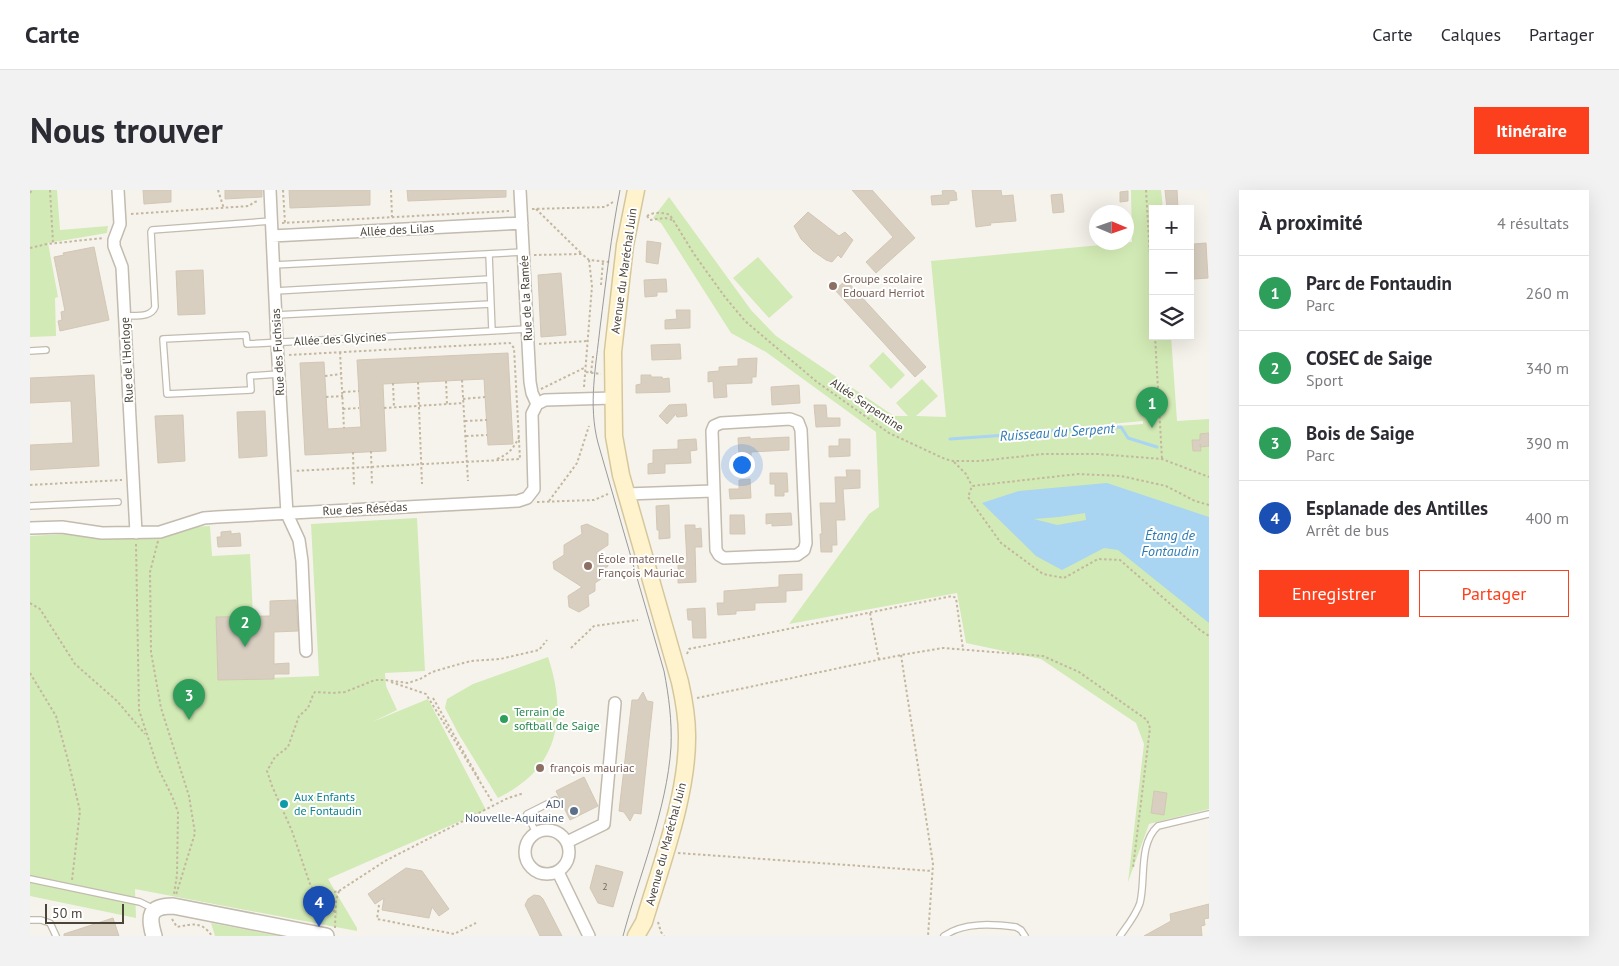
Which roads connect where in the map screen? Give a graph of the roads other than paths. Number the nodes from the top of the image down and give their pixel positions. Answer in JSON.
{"nodes":[{"id":1,"x":118,"y":190,"type":"edge"},
{"id":2,"x":520,"y":190,"type":"edge"},
{"id":3,"x":636,"y":190,"type":"edge"},
{"id":4,"x":270,"y":195,"type":"edge"},
{"id":5,"x":272,"y":222,"type":"junction"},
{"id":6,"x":522,"y":223,"type":"junction"},
{"id":7,"x":272,"y":236,"type":"junction"},
{"id":8,"x":489,"y":254,"type":"junction"},
{"id":9,"x":528,"y":254,"type":"junction"},
{"id":10,"x":274,"y":266,"type":"junction"},
{"id":11,"x":490,"y":279,"type":"junction"},
{"id":12,"x":275,"y":291,"type":"junction"},
{"id":13,"x":491,"y":304,"type":"junction"},
{"id":14,"x":276,"y":315,"type":"junction"},
{"id":15,"x":125,"y":316,"type":"junction"},
{"id":16,"x":527,"y":329,"type":"junction"},
{"id":17,"x":492,"y":331,"type":"junction"},
{"id":18,"x":277,"y":343,"type":"junction"},
{"id":19,"x":46,"y":350,"type":"dead end"},
{"id":20,"x":30,"y":351,"type":"edge"},
{"id":21,"x":279,"y":374,"type":"junction"},
{"id":22,"x":609,"y":398,"type":"junction"},
{"id":23,"x":538,"y":404,"type":"junction"},
{"id":24,"x":713,"y":491,"type":"junction"},
{"id":25,"x":626,"y":494,"type":"junction"},
{"id":26,"x":118,"y":502,"type":"dead end"},
{"id":27,"x":30,"y":506,"type":"edge"},
{"id":28,"x":287,"y":514,"type":"junction"},
{"id":29,"x":30,"y":528,"type":"edge"},
{"id":30,"x":136,"y":533,"type":"junction"},
{"id":31,"x":306,"y":651,"type":"dead end"},
{"id":32,"x":615,"y":703,"type":"dead end"},
{"id":33,"x":555,"y":800,"type":"dead end"},
{"id":34,"x":1209,"y":814,"type":"edge"},
{"id":35,"x":536,"y":833,"type":"junction"},
{"id":36,"x":567,"y":842,"type":"junction"},
{"id":37,"x":558,"y":872,"type":"junction"},
{"id":38,"x":30,"y":879,"type":"edge"},
{"id":39,"x":155,"y":910,"type":"junction"},
{"id":40,"x":30,"y":920,"type":"edge"},
{"id":41,"x":649,"y":925,"type":"edge"},
{"id":42,"x":331,"y":932,"type":"edge"},
{"id":43,"x":56,"y":936,"type":"edge"},
{"id":44,"x":154,"y":936,"type":"edge"},
{"id":45,"x":589,"y":936,"type":"edge"},
{"id":46,"x":636,"y":936,"type":"edge"},
{"id":47,"x":944,"y":936,"type":"edge"},
{"id":48,"x":1025,"y":936,"type":"edge"},
{"id":49,"x":1120,"y":936,"type":"edge"}],
"edges":[{"from":1,"to":15,"type":"street","name":"Rue de l'Horloge"},
{"from":2,"to":6,"type":"street","name":"Rue de la Ramée"},
{"from":3,"to":22,"type":"main road","name":"Avenue du Maréchal Juin"},
{"from":4,"to":5,"type":"street","name":"Rue des Fuchsias"},
{"from":5,"to":7,"type":"street","name":"Rue des Fuchsias"},
{"from":5,"to":15,"type":"lane"},
{"from":6,"to":7,"type":"street","name":"Allée des Lilas"},
{"from":6,"to":9,"type":"street","name":"Rue de la Ramée"},
{"from":7,"to":10,"type":"street","name":"Rue des Fuchsias"},
{"from":8,"to":9,"type":"lane"},
{"from":8,"to":10,"type":"lane"},
{"from":8,"to":11,"type":"lane"},
{"from":9,"to":16,"type":"street","name":"Rue de la Ramée"},
{"from":10,"to":12,"type":"street","name":"Rue des Fuchsias"},
{"from":11,"to":12,"type":"lane"},
{"from":11,"to":13,"type":"lane"},
{"from":12,"to":14,"type":"street","name":"Rue des Fuchsias"},
{"from":13,"to":14,"type":"lane"},
{"from":13,"to":17,"type":"lane"},
{"from":14,"to":18,"type":"street","name":"Rue des Fuchsias"},
{"from":15,"to":30,"type":"street","name":"Rue de l'Horloge"},
{"from":16,"to":17,"type":"lane","name":"Allée des Glycines"},
{"from":16,"to":23,"type":"street","name":"Rue de la Ramée"},
{"from":17,"to":18,"type":"lane","name":"Allée des Glycines"},
{"from":18,"to":21,"type":"street","name":"Rue des Fuchsias"},
{"from":18,"to":21,"type":"lane","name":"Allée des Glycines"},
{"from":19,"to":20,"type":"lane"},
{"from":21,"to":28,"type":"street","name":"Rue des Fuchsias"},
{"from":22,"to":23,"type":"street"},
{"from":22,"to":25,"type":"main road","name":"Avenue du Maréchal Juin"},
{"from":23,"to":28,"type":"street","name":"Rue des Résédas"},
{"from":24,"to":24,"type":"street"},
{"from":24,"to":25,"type":"street"},
{"from":25,"to":41,"type":"main road","name":"Avenue du Maréchal Juin"},
{"from":26,"to":27,"type":"lane"},
{"from":28,"to":30,"type":"street","name":"Rue des Résédas"},
{"from":28,"to":31,"type":"street"},
{"from":29,"to":30,"type":"street","name":"Rue des Résédas"},
{"from":32,"to":36,"type":"street"},
{"from":33,"to":35,"type":"lane"},
{"from":34,"to":49,"type":"lane"},
{"from":35,"to":36,"type":"street"},
{"from":35,"to":37,"type":"street"},
{"from":36,"to":37,"type":"street"},
{"from":37,"to":45,"type":"street"},
{"from":38,"to":39,"type":"lane"},
{"from":39,"to":42,"type":"street"},
{"from":39,"to":44,"type":"street"},
{"from":40,"to":43,"type":"lane"},
{"from":41,"to":46,"type":"main road","name":"Avenue du Maréchal Juin"},
{"from":47,"to":48,"type":"lane"}]}
